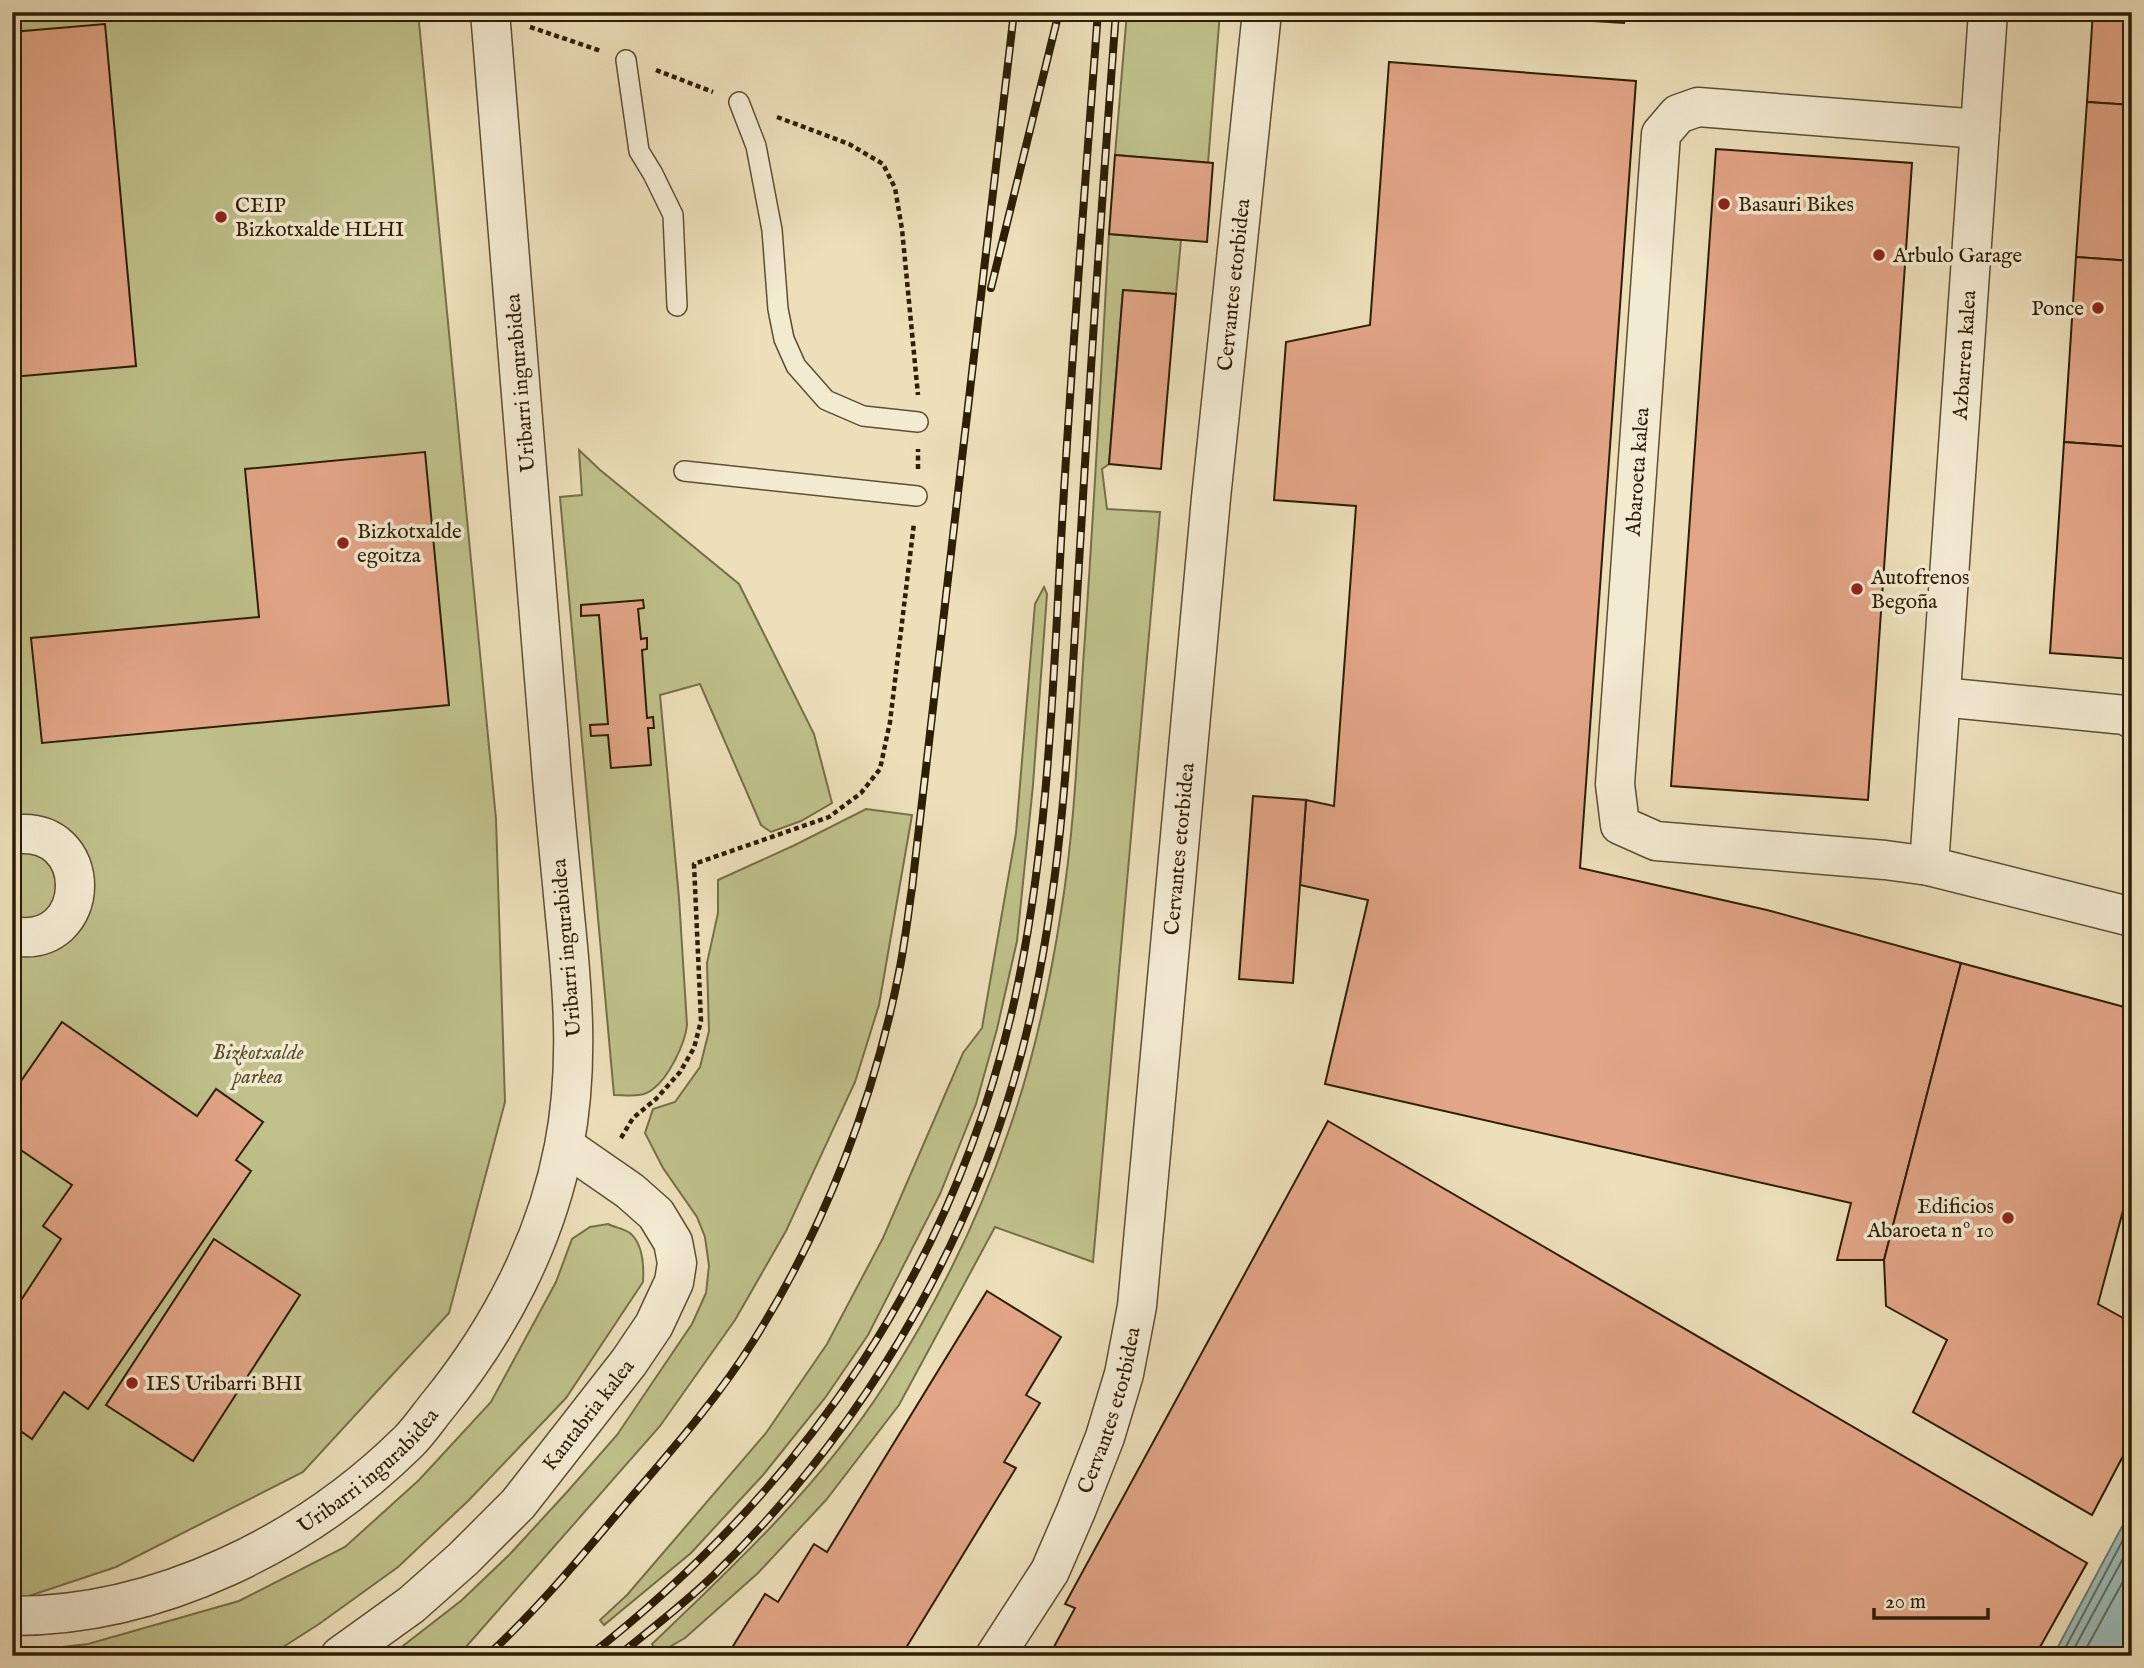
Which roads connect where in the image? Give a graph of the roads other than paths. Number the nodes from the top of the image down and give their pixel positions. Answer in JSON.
{"nodes":[{"id":1,"x":1262,"y":12,"type":"edge"},
{"id":2,"x":1988,"y":12,"type":"edge"},
{"id":3,"x":490,"y":13,"type":"edge"},
{"id":4,"x":626,"y":60,"type":"road end"},
{"id":5,"x":739,"y":102,"type":"road end"},
{"id":6,"x":1980,"y":129,"type":"junction"},
{"id":7,"x":677,"y":306,"type":"dead end"},
{"id":8,"x":918,"y":422,"type":"road end"},
{"id":9,"x":684,"y":471,"type":"dead end"},
{"id":10,"x":917,"y":496,"type":"road end"},
{"id":11,"x":1941,"y":697,"type":"junction"},
{"id":12,"x":2132,"y":719,"type":"edge"},
{"id":13,"x":13,"y":833,"type":"edge"},
{"id":14,"x":1929,"y":866,"type":"junction"},
{"id":15,"x":2132,"y":917,"type":"edge"},
{"id":16,"x":12,"y":936,"type":"edge"},
{"id":17,"x":565,"y":1146,"type":"junction"},
{"id":18,"x":12,"y":1616,"type":"edge"},
{"id":19,"x":340,"y":1656,"type":"edge"},
{"id":20,"x":995,"y":1656,"type":"edge"}],
"edges":[{"from":1,"to":20,"type":"street","name":"Cervantes etorbidea"},
{"from":2,"to":6,"type":"street","name":"Azbarren kalea"},
{"from":3,"to":17,"type":"street","name":"Uribarri ingurabidea"},
{"from":4,"to":7,"type":"lane"},
{"from":5,"to":8,"type":"lane"},
{"from":6,"to":11,"type":"street","name":"Azbarren kalea"},
{"from":6,"to":14,"type":"street","name":"Abaroeta kalea"},
{"from":9,"to":10,"type":"lane"},
{"from":11,"to":12,"type":"street"},
{"from":11,"to":14,"type":"street","name":"Azbarren kalea"},
{"from":13,"to":16,"type":"street"},
{"from":14,"to":15,"type":"street"},
{"from":17,"to":18,"type":"street","name":"Uribarri ingurabidea"},
{"from":17,"to":19,"type":"street","name":"Kantabria kalea"}]}
